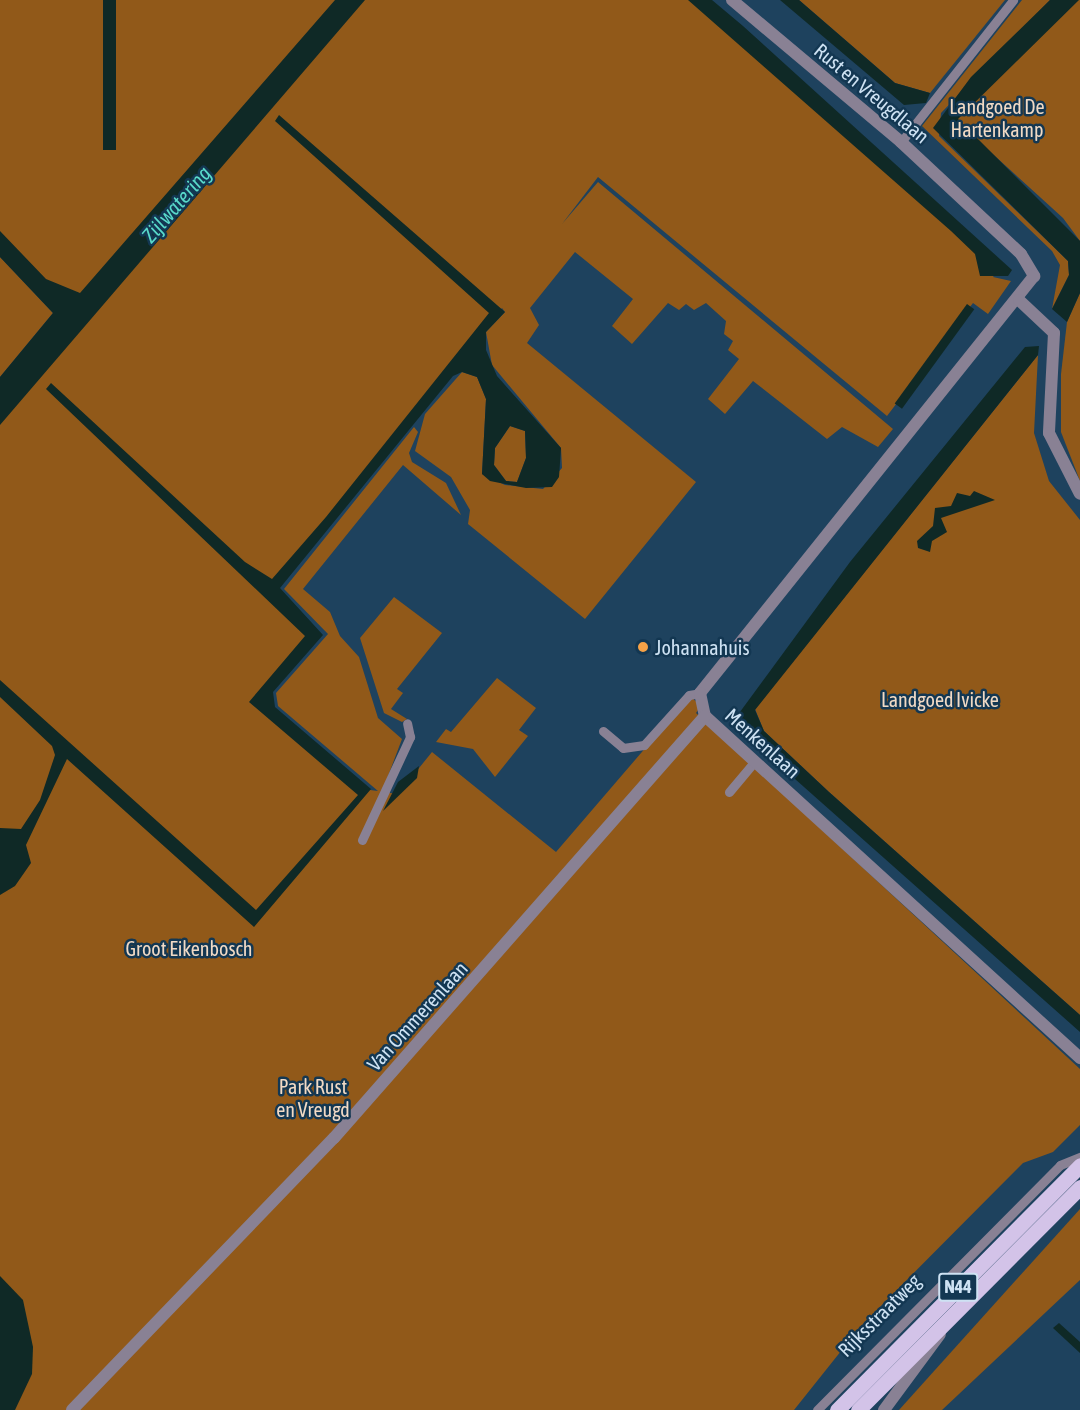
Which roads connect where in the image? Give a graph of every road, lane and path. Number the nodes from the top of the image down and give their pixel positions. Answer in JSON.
{"nodes":[{"id":1,"x":732,"y":0,"type":"edge"},
{"id":2,"x":1012,"y":0,"type":"edge"},
{"id":3,"x":901,"y":142,"type":"junction"},
{"id":4,"x":1019,"y":300,"type":"junction"},
{"id":5,"x":1080,"y":494,"type":"edge"},
{"id":6,"x":700,"y":693,"type":"junction"},
{"id":7,"x":705,"y":717,"type":"junction"},
{"id":8,"x":407,"y":723,"type":"dead end"},
{"id":9,"x":603,"y":730,"type":"dead end"},
{"id":10,"x":755,"y":761,"type":"junction"},
{"id":11,"x":729,"y":792,"type":"dead end"},
{"id":12,"x":362,"y":840,"type":"dead end"},
{"id":13,"x":1080,"y":1058,"type":"edge"},
{"id":14,"x":1080,"y":1157,"type":"edge"},
{"id":15,"x":1080,"y":1166,"type":"edge"},
{"id":16,"x":1080,"y":1187,"type":"edge"},
{"id":17,"x":954,"y":1312,"type":"junction"},
{"id":18,"x":72,"y":1410,"type":"edge"},
{"id":19,"x":817,"y":1410,"type":"edge"},
{"id":20,"x":837,"y":1410,"type":"edge"},
{"id":21,"x":858,"y":1410,"type":"edge"},
{"id":22,"x":884,"y":1410,"type":"edge"}],
"edges":[{"from":1,"to":3,"type":"street","name":"Rust en Vreugdlaan"},
{"from":2,"to":3,"type":"lane"},
{"from":3,"to":4,"type":"street","name":"Rust en Vreugdlaan"},
{"from":4,"to":5,"type":"street"},
{"from":4,"to":6,"type":"street"},
{"from":6,"to":7,"type":"street","name":"Menkenlaan"},
{"from":6,"to":9,"type":"lane"},
{"from":7,"to":10,"type":"street","name":"Menkenlaan"},
{"from":7,"to":18,"type":"street","name":"Van Ommerenlaan"},
{"from":8,"to":12,"type":"lane"},
{"from":10,"to":11,"type":"lane"},
{"from":10,"to":13,"type":"street","name":"Menkenlaan"},
{"from":14,"to":19,"type":"lane","name":"Rijksstraatweg","number":"N44"},
{"from":15,"to":20,"type":"main road","name":"Rijksstraatweg","number":"N44"},
{"from":16,"to":17,"type":"main road","number":"N44"},
{"from":17,"to":21,"type":"main road","number":"N44"},
{"from":17,"to":22,"type":"street","number":"N44"}]}
